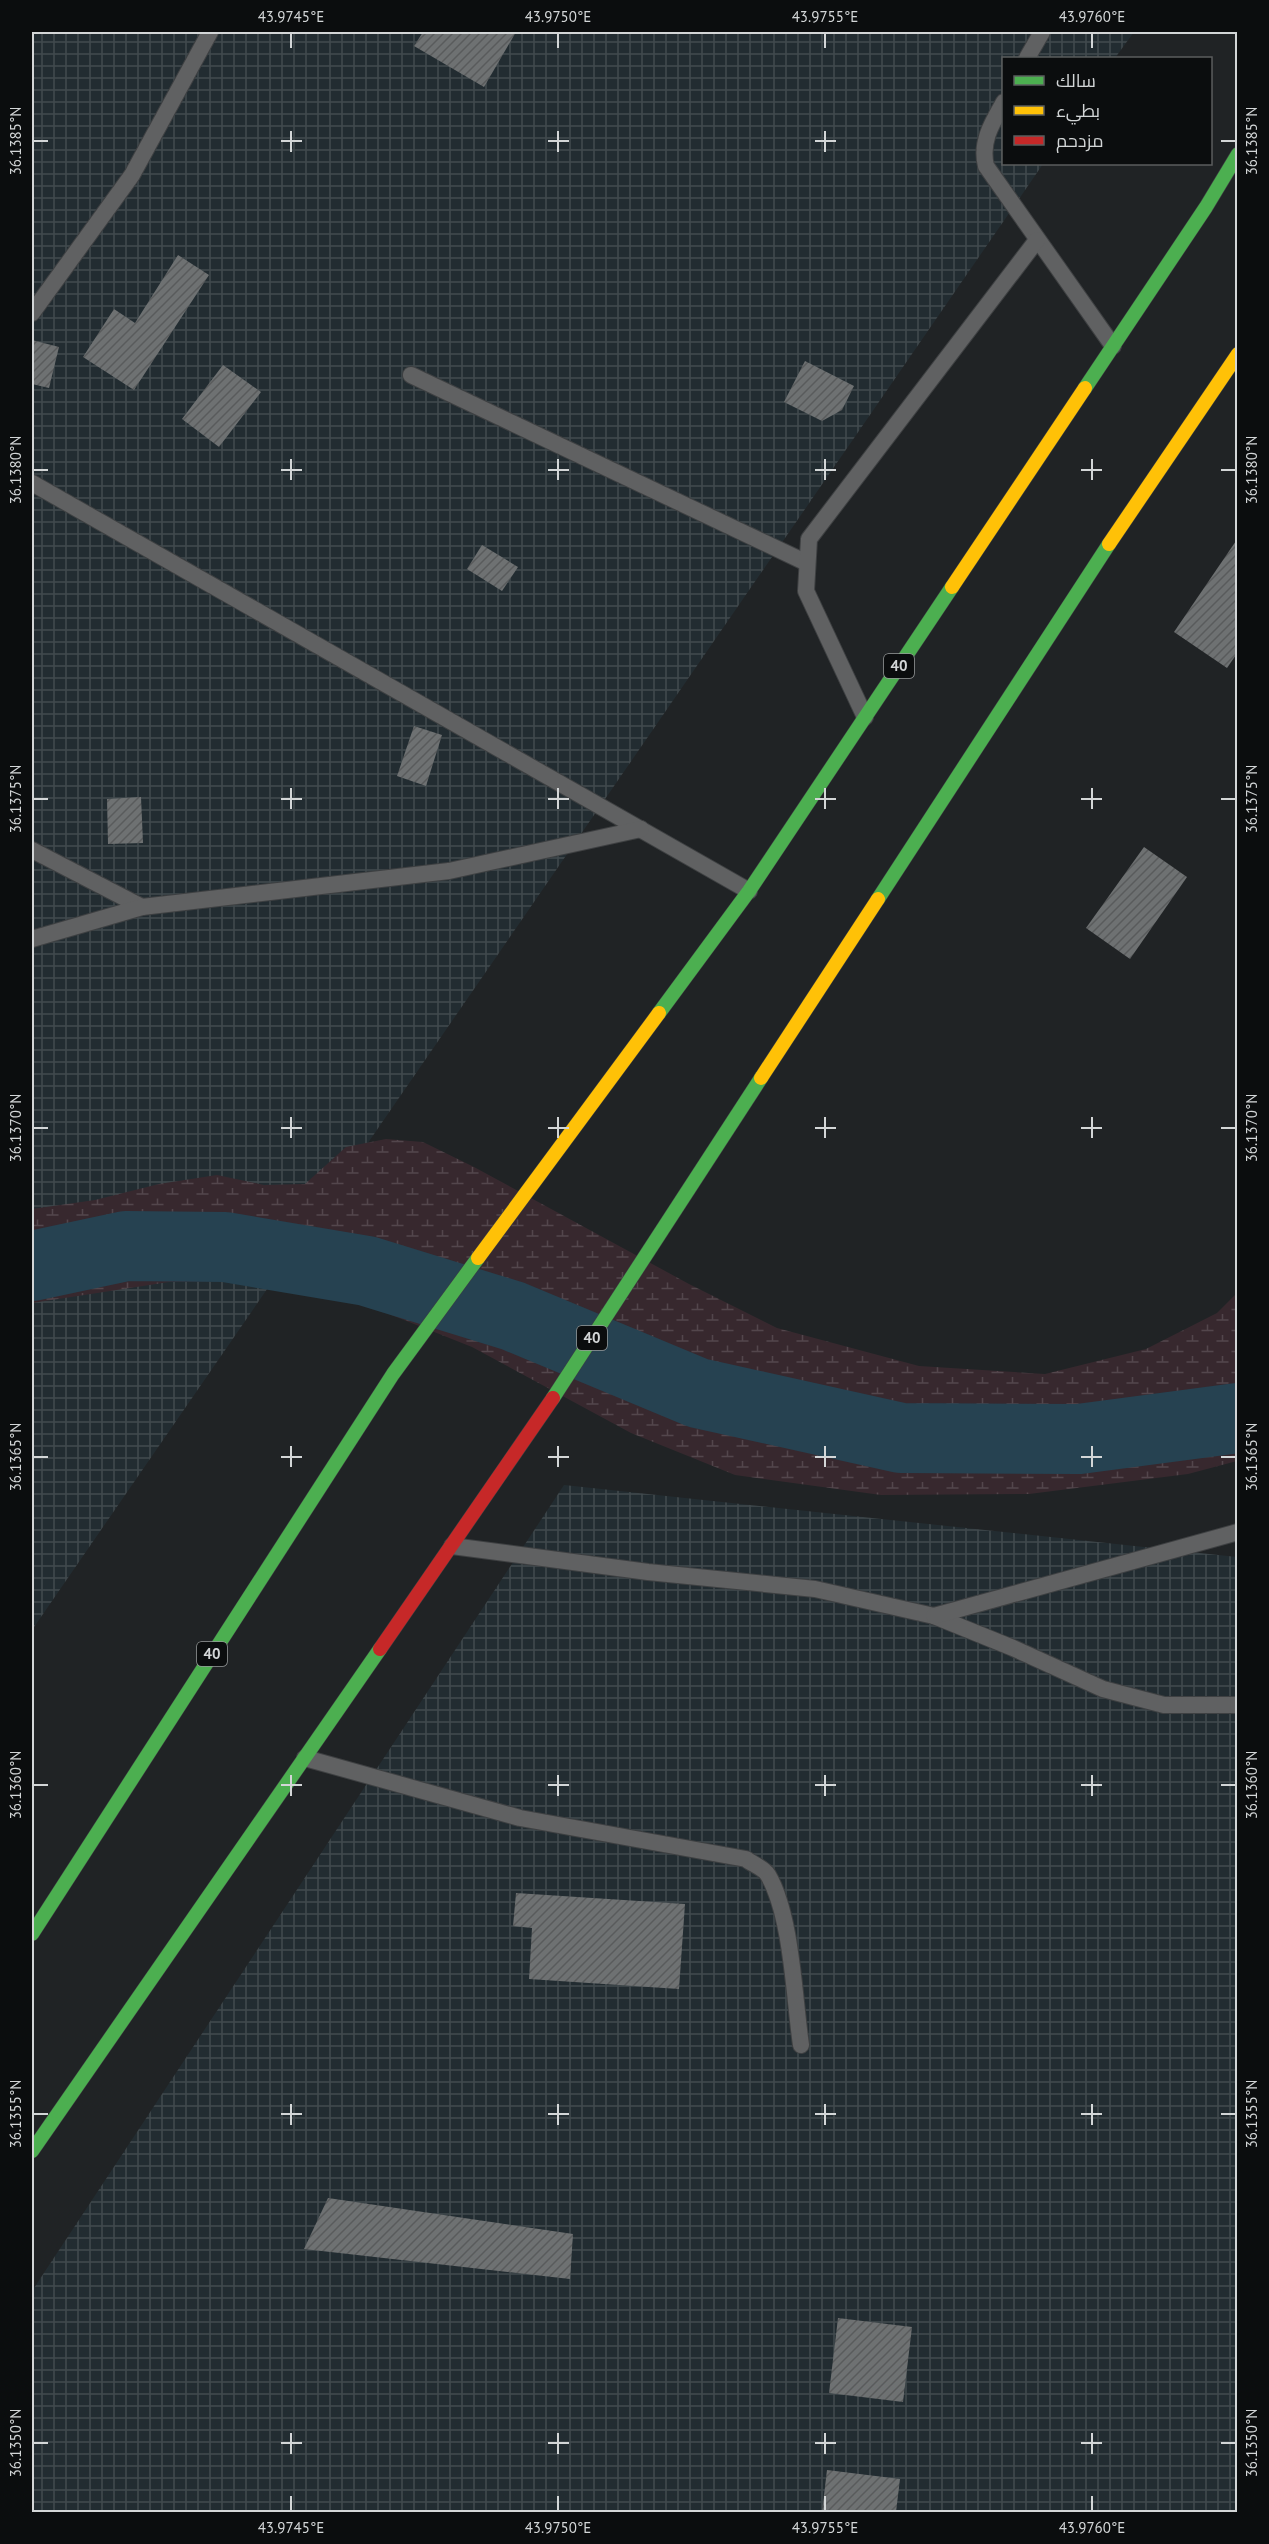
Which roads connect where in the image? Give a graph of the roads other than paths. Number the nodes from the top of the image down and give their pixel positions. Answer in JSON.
{"nodes":[{"id":1,"x":210,"y":32,"type":"edge"},
{"id":2,"x":1042,"y":32,"type":"edge"},
{"id":3,"x":1029,"y":57,"type":"edge"},
{"id":4,"x":1002,"y":106,"type":"edge"},
{"id":5,"x":1238,"y":154,"type":"edge"},
{"id":6,"x":1037,"y":240,"type":"junction"},
{"id":7,"x":32,"y":313,"type":"edge"},
{"id":8,"x":1113,"y":346,"type":"junction"},
{"id":9,"x":1238,"y":354,"type":"edge"},
{"id":10,"x":411,"y":375,"type":"dead end"},
{"id":11,"x":32,"y":483,"type":"edge"},
{"id":12,"x":807,"y":563,"type":"junction"},
{"id":13,"x":865,"y":717,"type":"junction"},
{"id":14,"x":641,"y":829,"type":"junction"},
{"id":15,"x":32,"y":850,"type":"edge"},
{"id":16,"x":749,"y":891,"type":"junction"},
{"id":17,"x":142,"y":907,"type":"junction"},
{"id":18,"x":32,"y":939,"type":"edge"},
{"id":19,"x":1238,"y":1532,"type":"edge"},
{"id":20,"x":452,"y":1546,"type":"junction"},
{"id":21,"x":934,"y":1616,"type":"junction"},
{"id":22,"x":1238,"y":1705,"type":"edge"},
{"id":23,"x":305,"y":1758,"type":"junction"},
{"id":24,"x":32,"y":1934,"type":"edge"},
{"id":25,"x":801,"y":2045,"type":"dead end"},
{"id":26,"x":32,"y":2151,"type":"edge"}],
"edges":[{"from":1,"to":7,"type":"lane"},
{"from":2,"to":3,"type":"lane"},
{"from":4,"to":6,"type":"lane"},
{"from":5,"to":8,"type":"highway","number":"40"},
{"from":6,"to":8,"type":"lane"},
{"from":6,"to":12,"type":"lane"},
{"from":8,"to":13,"type":"highway","number":"40"},
{"from":9,"to":20,"type":"highway","number":"40"},
{"from":10,"to":12,"type":"lane"},
{"from":11,"to":14,"type":"lane"},
{"from":12,"to":13,"type":"lane"},
{"from":13,"to":16,"type":"highway","number":"40"},
{"from":14,"to":16,"type":"lane"},
{"from":14,"to":17,"type":"lane"},
{"from":15,"to":17,"type":"lane"},
{"from":16,"to":24,"type":"highway","number":"40"},
{"from":17,"to":18,"type":"lane"},
{"from":19,"to":21,"type":"lane"},
{"from":20,"to":21,"type":"lane"},
{"from":20,"to":23,"type":"highway","number":"40"},
{"from":21,"to":22,"type":"lane"},
{"from":23,"to":25,"type":"lane"},
{"from":23,"to":26,"type":"highway","number":"40"}]}
